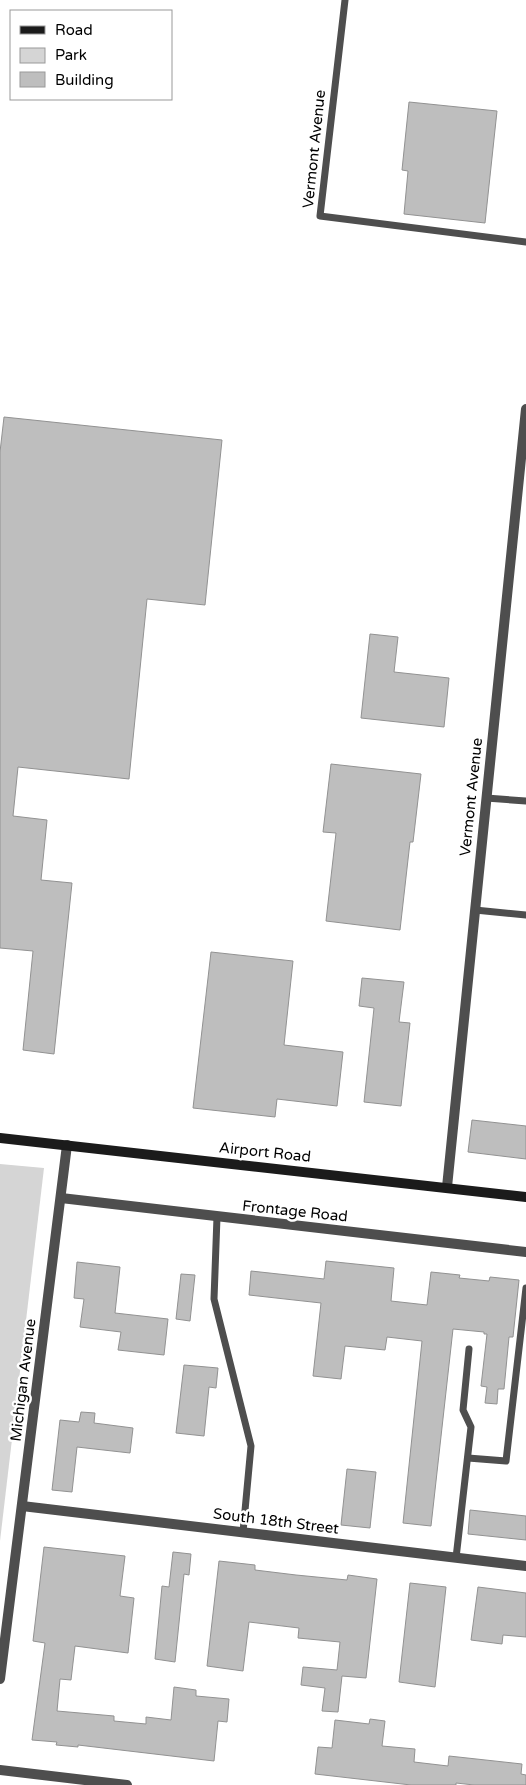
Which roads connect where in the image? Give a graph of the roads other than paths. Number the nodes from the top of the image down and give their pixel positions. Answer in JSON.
{"nodes":[{"id":1,"x":345,"y":0,"type":"edge"},
{"id":2,"x":526,"y":242,"type":"edge"},
{"id":3,"x":526,"y":409,"type":"edge"},
{"id":4,"x":523,"y":466,"type":"edge"},
{"id":5,"x":486,"y":798,"type":"junction"},
{"id":6,"x":526,"y":801,"type":"edge"},
{"id":7,"x":475,"y":910,"type":"junction"},
{"id":8,"x":526,"y":916,"type":"edge"},
{"id":9,"x":0,"y":1138,"type":"edge"},
{"id":10,"x":67,"y":1145,"type":"junction"},
{"id":11,"x":447,"y":1188,"type":"junction"},
{"id":12,"x":526,"y":1197,"type":"edge"},
{"id":13,"x":61,"y":1198,"type":"junction"},
{"id":14,"x":217,"y":1217,"type":"junction"},
{"id":15,"x":526,"y":1252,"type":"edge"},
{"id":16,"x":526,"y":1288,"type":"edge"},
{"id":17,"x":470,"y":1349,"type":"dead end"},
{"id":18,"x":468,"y":1458,"type":"junction"},
{"id":19,"x":22,"y":1506,"type":"junction"},
{"id":20,"x":243,"y":1532,"type":"junction"},
{"id":21,"x":456,"y":1558,"type":"junction"},
{"id":22,"x":526,"y":1566,"type":"edge"},
{"id":23,"x":2,"y":1645,"type":"edge"},
{"id":24,"x":0,"y":1679,"type":"edge"},
{"id":25,"x":0,"y":1770,"type":"edge"},
{"id":26,"x":127,"y":1785,"type":"edge"}],
"edges":[{"from":1,"to":2,"type":"lane","name":"Vermont Avenue"},
{"from":3,"to":4,"type":"street","name":"Vermont Avenue"},
{"from":4,"to":5,"type":"street","name":"Vermont Avenue"},
{"from":5,"to":6,"type":"lane"},
{"from":5,"to":7,"type":"street","name":"Vermont Avenue"},
{"from":7,"to":8,"type":"lane"},
{"from":7,"to":11,"type":"street","name":"Vermont Avenue"},
{"from":9,"to":10,"type":"main road","name":"Airport Road"},
{"from":10,"to":11,"type":"main road","name":"Airport Road"},
{"from":10,"to":13,"type":"street","name":"Michigan Avenue"},
{"from":11,"to":12,"type":"main road","name":"Airport Road"},
{"from":13,"to":14,"type":"street","name":"Frontage Road"},
{"from":13,"to":19,"type":"street","name":"Michigan Avenue"},
{"from":14,"to":15,"type":"street","name":"Frontage Road"},
{"from":14,"to":20,"type":"lane"},
{"from":16,"to":18,"type":"lane"},
{"from":17,"to":18,"type":"lane"},
{"from":18,"to":21,"type":"lane"},
{"from":19,"to":20,"type":"street","name":"South 18th Street"},
{"from":19,"to":23,"type":"street","name":"Michigan Avenue"},
{"from":20,"to":21,"type":"street","name":"South 18th Street"},
{"from":21,"to":22,"type":"street","name":"South 18th Street"},
{"from":23,"to":24,"type":"street","name":"Michigan Avenue"},
{"from":25,"to":26,"type":"street"}]}
